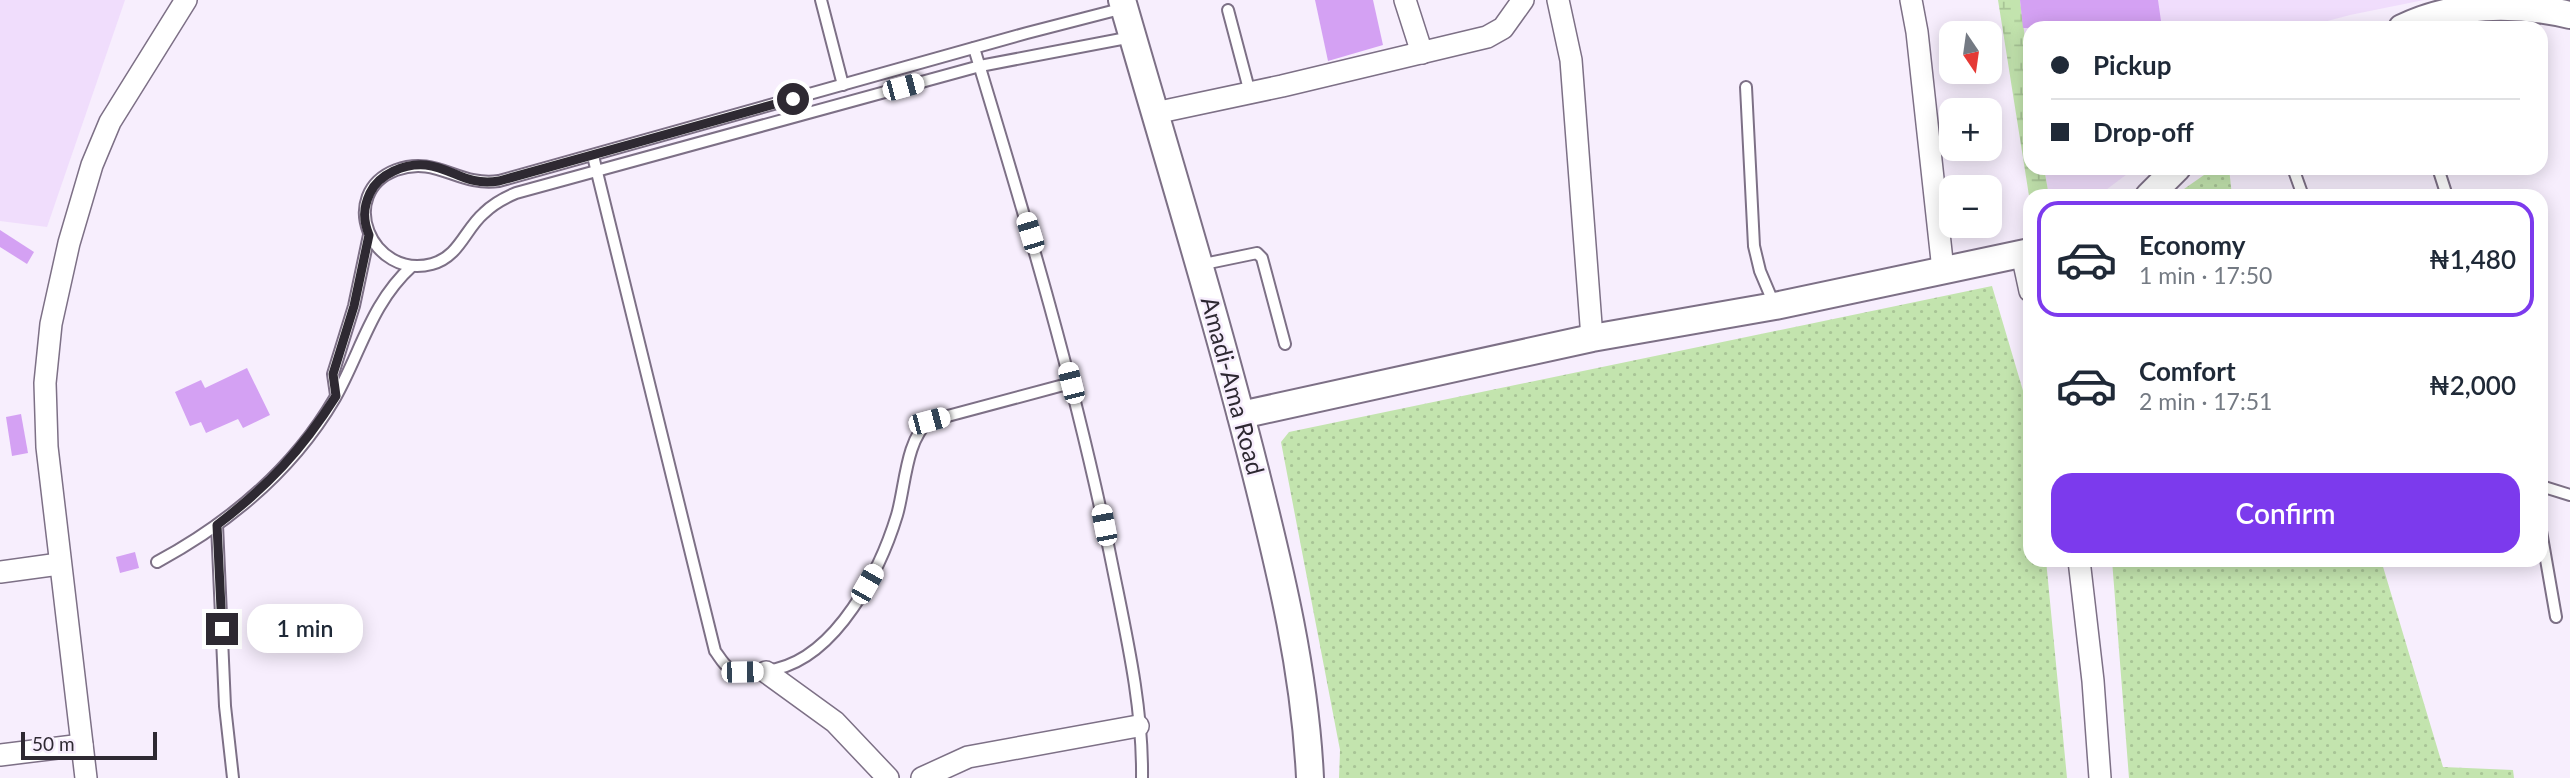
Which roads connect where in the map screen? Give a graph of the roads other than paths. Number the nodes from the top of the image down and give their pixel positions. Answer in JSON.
{"nodes":[{"id":1,"x":186,"y":0,"type":"edge"},
{"id":2,"x":821,"y":0,"type":"edge"},
{"id":3,"x":1405,"y":0,"type":"edge"},
{"id":4,"x":1523,"y":0,"type":"edge"},
{"id":5,"x":1558,"y":0,"type":"edge"},
{"id":6,"x":1911,"y":0,"type":"edge"},
{"id":7,"x":1123,"y":4,"type":"edge"},
{"id":8,"x":2477,"y":4,"type":"edge"},
{"id":9,"x":1228,"y":10,"type":"dead end"},
{"id":10,"x":2570,"y":15,"type":"edge"},
{"id":11,"x":2416,"y":21,"type":"edge"},
{"id":12,"x":1133,"y":37,"type":"junction"},
{"id":13,"x":974,"y":48,"type":"junction"},
{"id":14,"x":1422,"y":52,"type":"junction"},
{"id":15,"x":980,"y":66,"type":"junction"},
{"id":16,"x":844,"y":85,"type":"junction"},
{"id":17,"x":1745,"y":87,"type":"dead end"},
{"id":18,"x":1250,"y":93,"type":"junction"},
{"id":19,"x":1155,"y":113,"type":"junction"},
{"id":20,"x":593,"y":156,"type":"junction"},
{"id":21,"x":597,"y":171,"type":"junction"},
{"id":22,"x":2170,"y":175,"type":"edge"},
{"id":23,"x":2156,"y":189,"type":"edge"},
{"id":24,"x":369,"y":235,"type":"junction"},
{"id":25,"x":2023,"y":254,"type":"edge"},
{"id":26,"x":1199,"y":265,"type":"junction"},
{"id":27,"x":412,"y":266,"type":"junction"},
{"id":28,"x":1942,"y":270,"type":"junction"},
{"id":29,"x":1775,"y":306,"type":"junction"},
{"id":30,"x":1592,"y":338,"type":"junction"},
{"id":31,"x":1286,"y":344,"type":"dead end"},
{"id":32,"x":1071,"y":383,"type":"junction"},
{"id":33,"x":336,"y":396,"type":"junction"},
{"id":34,"x":1241,"y":415,"type":"junction"},
{"id":35,"x":2548,"y":488,"type":"edge"},
{"id":36,"x":2570,"y":495,"type":"edge"},
{"id":37,"x":217,"y":525,"type":"junction"},
{"id":38,"x":157,"y":562,"type":"dead end"},
{"id":39,"x":59,"y":564,"type":"junction"},
{"id":40,"x":2080,"y":567,"type":"edge"},
{"id":41,"x":2547,"y":567,"type":"edge"},
{"id":42,"x":0,"y":572,"type":"edge"},
{"id":43,"x":2556,"y":617,"type":"dead end"},
{"id":44,"x":766,"y":672,"type":"junction"},
{"id":45,"x":1138,"y":726,"type":"junction"},
{"id":46,"x":82,"y":745,"type":"junction"},
{"id":47,"x":0,"y":755,"type":"edge"},
{"id":48,"x":86,"y":778,"type":"edge"},
{"id":49,"x":233,"y":778,"type":"edge"},
{"id":50,"x":888,"y":778,"type":"edge"},
{"id":51,"x":922,"y":778,"type":"edge"},
{"id":52,"x":1142,"y":778,"type":"edge"},
{"id":53,"x":1310,"y":778,"type":"edge"},
{"id":54,"x":2100,"y":778,"type":"edge"}],
"edges":[{"from":1,"to":39,"type":"street"},
{"from":2,"to":16,"type":"lane"},
{"from":3,"to":14,"type":"street"},
{"from":4,"to":14,"type":"street"},
{"from":5,"to":30,"type":"street"},
{"from":6,"to":28,"type":"street"},
{"from":7,"to":12,"type":"street","name":"Amadi-Ama Road"},
{"from":7,"to":13,"type":"lane"},
{"from":8,"to":10,"type":"street"},
{"from":8,"to":11,"type":"street"},
{"from":9,"to":18,"type":"lane"},
{"from":12,"to":15,"type":"lane"},
{"from":12,"to":19,"type":"street","name":"Amadi-Ama Road"},
{"from":13,"to":15,"type":"lane"},
{"from":13,"to":16,"type":"lane"},
{"from":14,"to":18,"type":"street"},
{"from":15,"to":21,"type":"lane"},
{"from":15,"to":32,"type":"lane"},
{"from":16,"to":20,"type":"lane"},
{"from":17,"to":29,"type":"lane"},
{"from":18,"to":19,"type":"street"},
{"from":19,"to":26,"type":"street","name":"Amadi-Ama Road"},
{"from":20,"to":21,"type":"lane"},
{"from":20,"to":24,"type":"lane"},
{"from":21,"to":27,"type":"lane"},
{"from":21,"to":44,"type":"lane"},
{"from":22,"to":23,"type":"street"},
{"from":24,"to":27,"type":"lane"},
{"from":24,"to":33,"type":"lane"},
{"from":25,"to":28,"type":"street"},
{"from":26,"to":31,"type":"lane"},
{"from":26,"to":34,"type":"street","name":"Amadi-Ama Road"},
{"from":27,"to":33,"type":"lane"},
{"from":28,"to":29,"type":"street"},
{"from":29,"to":30,"type":"street"},
{"from":30,"to":34,"type":"street"},
{"from":32,"to":44,"type":"lane"},
{"from":32,"to":45,"type":"lane"},
{"from":33,"to":37,"type":"lane"},
{"from":34,"to":53,"type":"street","name":"Amadi-Ama Road"},
{"from":35,"to":36,"type":"lane"},
{"from":37,"to":38,"type":"lane"},
{"from":37,"to":49,"type":"lane"},
{"from":39,"to":42,"type":"street"},
{"from":39,"to":46,"type":"street"},
{"from":40,"to":54,"type":"street"},
{"from":41,"to":43,"type":"lane"},
{"from":44,"to":50,"type":"street"},
{"from":45,"to":51,"type":"street"},
{"from":45,"to":52,"type":"lane"},
{"from":46,"to":47,"type":"street"},
{"from":46,"to":48,"type":"street"}]}
